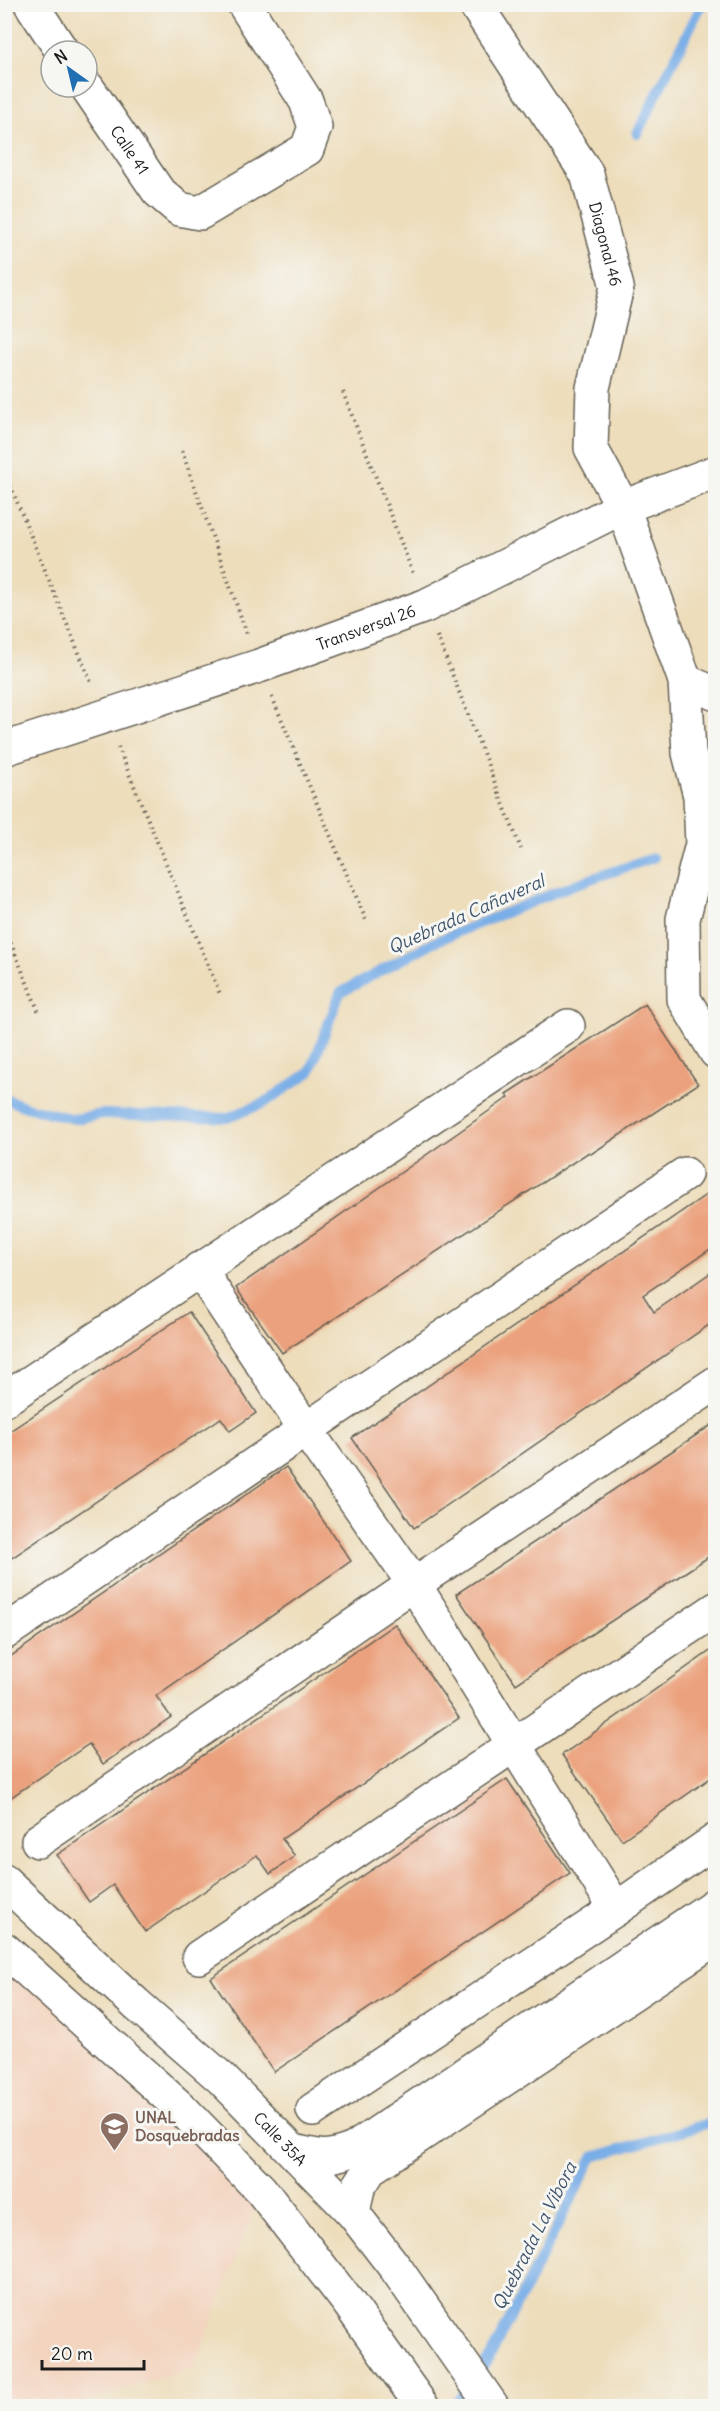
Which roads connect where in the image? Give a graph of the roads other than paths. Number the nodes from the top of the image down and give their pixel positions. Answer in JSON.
{"nodes":[{"id":1,"x":31,"y":4,"type":"edge"},
{"id":2,"x":244,"y":4,"type":"edge"},
{"id":3,"x":475,"y":4,"type":"edge"},
{"id":4,"x":54,"y":39,"type":"edge"},
{"id":5,"x":95,"y":99,"type":"edge"},
{"id":6,"x":716,"y":472,"type":"edge"},
{"id":7,"x":622,"y":507,"type":"junction"},
{"id":8,"x":685,"y":681,"type":"junction"},
{"id":9,"x":716,"y":694,"type":"edge"},
{"id":10,"x":4,"y":749,"type":"edge"},
{"id":11,"x":568,"y":1026,"type":"dead end"},
{"id":12,"x":716,"y":1052,"type":"edge"},
{"id":13,"x":685,"y":1174,"type":"dead end"},
{"id":14,"x":199,"y":1269,"type":"junction"},
{"id":15,"x":716,"y":1383,"type":"edge"},
{"id":16,"x":4,"y":1400,"type":"edge"},
{"id":17,"x":306,"y":1430,"type":"junction"},
{"id":18,"x":414,"y":1584,"type":"junction"},
{"id":19,"x":716,"y":1609,"type":"edge"},
{"id":20,"x":4,"y":1633,"type":"edge"},
{"id":21,"x":515,"y":1744,"type":"junction"},
{"id":22,"x":716,"y":1840,"type":"edge"},
{"id":23,"x":38,"y":1841,"type":"dead end"},
{"id":24,"x":4,"y":1881,"type":"edge"},
{"id":25,"x":716,"y":1904,"type":"edge"},
{"id":26,"x":616,"y":1909,"type":"junction"},
{"id":27,"x":716,"y":1938,"type":"edge"},
{"id":28,"x":4,"y":1949,"type":"edge"},
{"id":29,"x":199,"y":1957,"type":"dead end"},
{"id":30,"x":313,"y":2110,"type":"dead end"},
{"id":31,"x":294,"y":2151,"type":"junction"},
{"id":32,"x":353,"y":2213,"type":"junction"},
{"id":33,"x":422,"y":2406,"type":"edge"},
{"id":34,"x":492,"y":2406,"type":"edge"}],
"edges":[{"from":1,"to":4,"type":"street"},
{"from":2,"to":5,"type":"street","name":"Calle 41"},
{"from":3,"to":7,"type":"street","name":"Diagonal 46"},
{"from":6,"to":7,"type":"street","name":"Transversal 26"},
{"from":7,"to":8,"type":"street","name":"Diagonal 46"},
{"from":7,"to":10,"type":"street","name":"Transversal 26"},
{"from":8,"to":9,"type":"street"},
{"from":8,"to":12,"type":"street","name":"Diagonal 46"},
{"from":11,"to":14,"type":"street"},
{"from":13,"to":17,"type":"street"},
{"from":14,"to":16,"type":"street"},
{"from":14,"to":17,"type":"street"},
{"from":15,"to":18,"type":"street"},
{"from":17,"to":18,"type":"street"},
{"from":17,"to":20,"type":"street"},
{"from":18,"to":21,"type":"street"},
{"from":18,"to":23,"type":"street"},
{"from":19,"to":21,"type":"street"},
{"from":21,"to":26,"type":"street"},
{"from":21,"to":29,"type":"street"},
{"from":22,"to":26,"type":"street"},
{"from":24,"to":31,"type":"street","name":"Calle 35A"},
{"from":25,"to":31,"type":"street"},
{"from":26,"to":30,"type":"street"},
{"from":27,"to":32,"type":"street"},
{"from":28,"to":33,"type":"street"},
{"from":31,"to":32,"type":"street","name":"Calle 35A"},
{"from":32,"to":34,"type":"street","name":"Calle 35A"}]}
